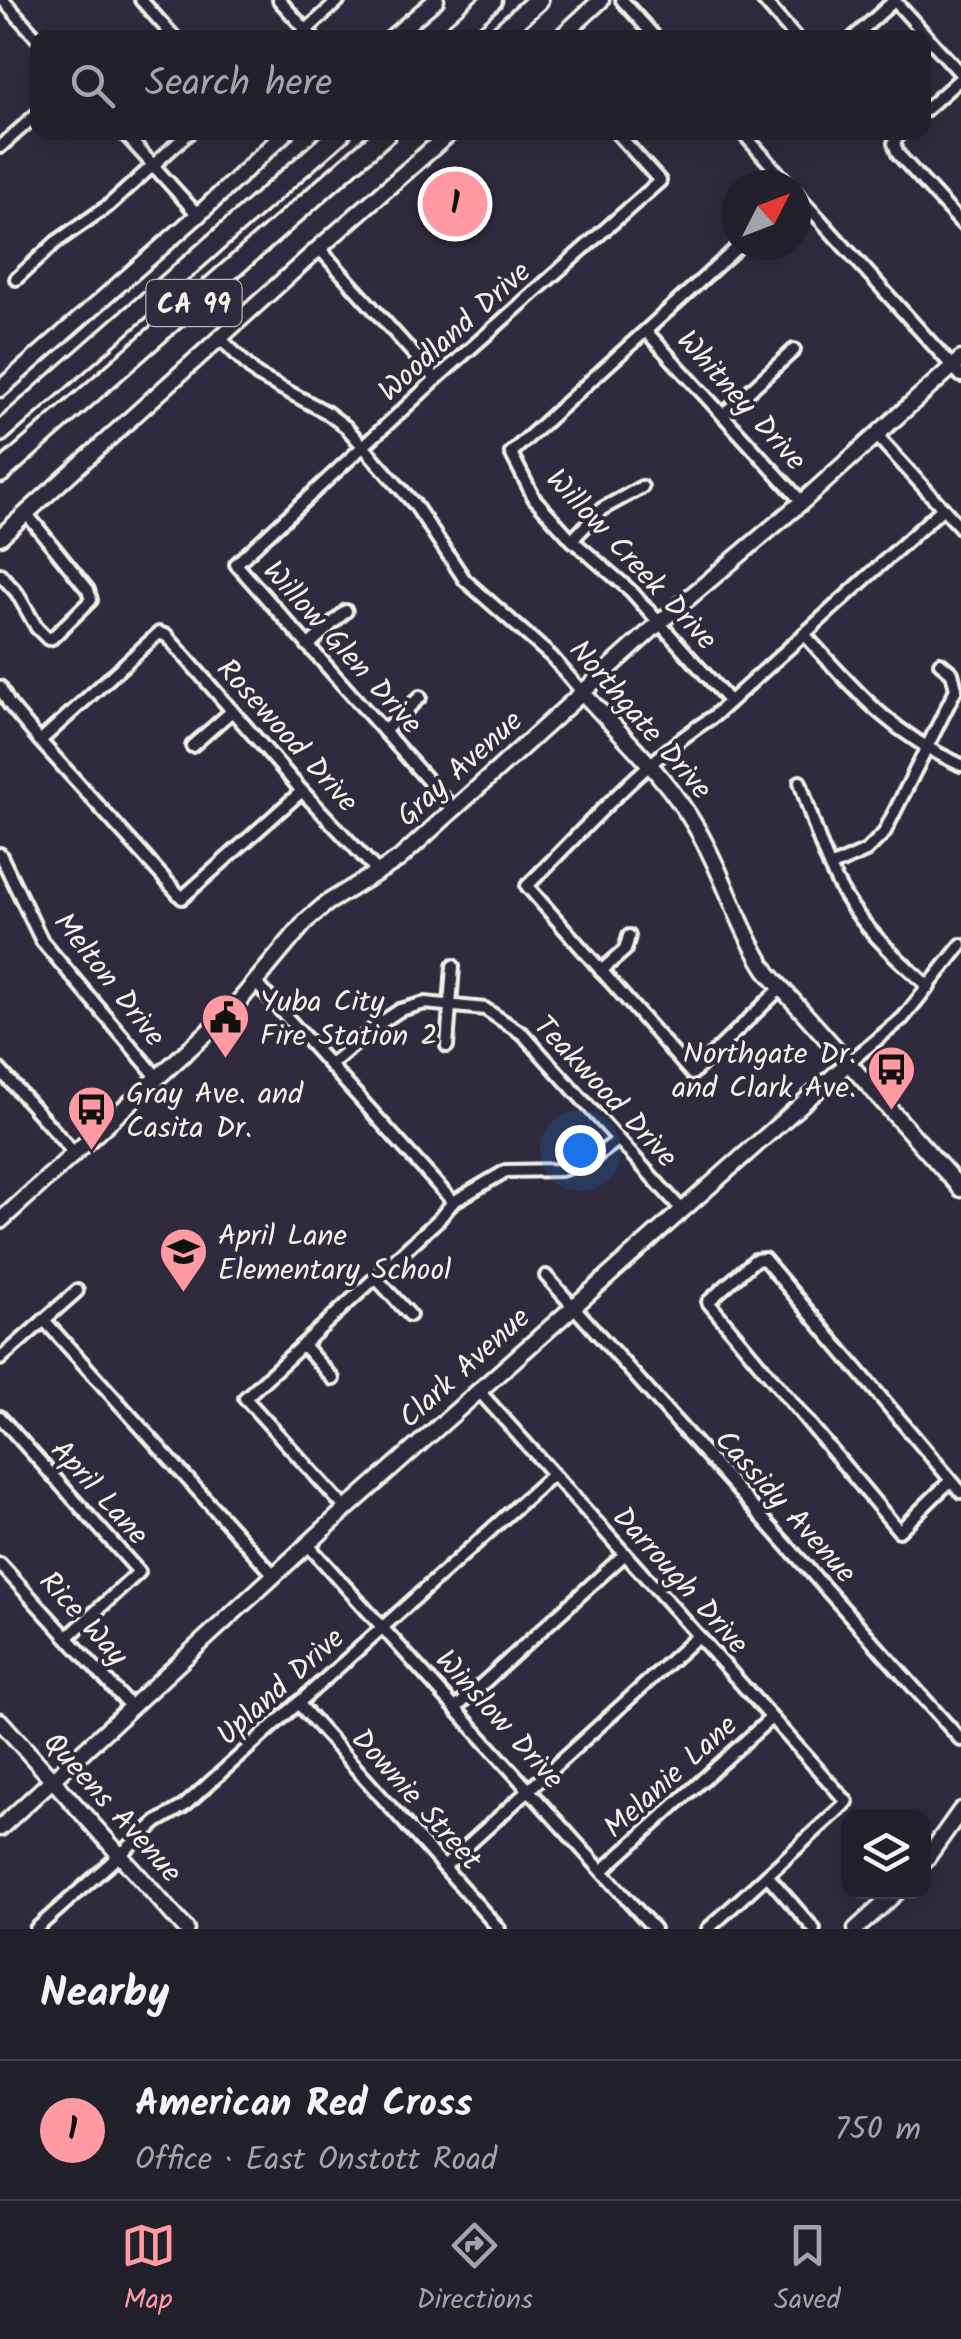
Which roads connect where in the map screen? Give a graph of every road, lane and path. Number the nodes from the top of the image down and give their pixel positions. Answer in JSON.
{"nodes":[{"id":1,"x":141,"y":0,"type":"edge"},
{"id":2,"x":279,"y":0,"type":"edge"},
{"id":3,"x":339,"y":0,"type":"edge"},
{"id":4,"x":436,"y":0,"type":"edge"},
{"id":5,"x":492,"y":0,"type":"edge"},
{"id":6,"x":538,"y":0,"type":"edge"},
{"id":7,"x":601,"y":0,"type":"edge"},
{"id":8,"x":622,"y":0,"type":"edge"},
{"id":9,"x":763,"y":0,"type":"edge"},
{"id":10,"x":895,"y":0,"type":"edge"},
{"id":11,"x":4,"y":2,"type":"edge"},
{"id":12,"x":30,"y":30,"type":"edge"},
{"id":13,"x":169,"y":30,"type":"edge"},
{"id":14,"x":302,"y":30,"type":"edge"},
{"id":15,"x":311,"y":30,"type":"edge"},
{"id":16,"x":401,"y":30,"type":"edge"},
{"id":17,"x":458,"y":30,"type":"edge"},
{"id":18,"x":505,"y":30,"type":"edge"},
{"id":19,"x":569,"y":30,"type":"edge"},
{"id":20,"x":649,"y":30,"type":"edge"},
{"id":21,"x":789,"y":30,"type":"edge"},
{"id":22,"x":861,"y":30,"type":"edge"},
{"id":23,"x":921,"y":30,"type":"edge"},
{"id":24,"x":931,"y":41,"type":"edge"},
{"id":25,"x":961,"y":76,"type":"edge"},
{"id":26,"x":931,"y":104,"type":"edge"},
{"id":27,"x":30,"y":120,"type":"edge"},
{"id":28,"x":130,"y":140,"type":"edge"},
{"id":29,"x":181,"y":140,"type":"edge"},
{"id":30,"x":278,"y":140,"type":"edge"},
{"id":31,"x":332,"y":140,"type":"edge"},
{"id":32,"x":379,"y":140,"type":"edge"},
{"id":33,"x":442,"y":140,"type":"edge"},
{"id":34,"x":623,"y":140,"type":"edge"},
{"id":35,"x":749,"y":140,"type":"edge"},
{"id":36,"x":896,"y":140,"type":"edge"},
{"id":37,"x":0,"y":147,"type":"edge"},
{"id":38,"x":153,"y":166,"type":"junction"},
{"id":39,"x":776,"y":170,"type":"edge"},
{"id":40,"x":811,"y":209,"type":"edge"},
{"id":41,"x":198,"y":215,"type":"junction"},
{"id":42,"x":961,"y":223,"type":"edge"},
{"id":43,"x":319,"y":248,"type":"junction"},
{"id":44,"x":724,"y":260,"type":"edge"},
{"id":45,"x":16,"y":279,"type":"dead end"},
{"id":46,"x":646,"y":331,"type":"junction"},
{"id":47,"x":220,"y":338,"type":"junction"},
{"id":48,"x":794,"y":350,"type":"dead end"},
{"id":49,"x":958,"y":367,"type":"edge"},
{"id":50,"x":436,"y":379,"type":"junction"},
{"id":51,"x":0,"y":390,"type":"edge"},
{"id":52,"x":724,"y":416,"type":"junction"},
{"id":53,"x":0,"y":432,"type":"edge"},
{"id":54,"x":876,"y":435,"type":"junction"},
{"id":55,"x":363,"y":446,"type":"junction"},
{"id":56,"x":0,"y":473,"type":"edge"},
{"id":57,"x":642,"y":486,"type":"dead end"},
{"id":58,"x":802,"y":502,"type":"junction"},
{"id":59,"x":943,"y":508,"type":"junction"},
{"id":60,"x":26,"y":514,"type":"junction"},
{"id":61,"x":961,"y":528,"type":"edge"},
{"id":62,"x":0,"y":537,"type":"edge"},
{"id":63,"x":572,"y":540,"type":"junction"},
{"id":64,"x":236,"y":564,"type":"joint"},
{"id":65,"x":0,"y":574,"type":"edge"},
{"id":66,"x":346,"y":611,"type":"dead end"},
{"id":67,"x":659,"y":623,"type":"junction"},
{"id":68,"x":804,"y":634,"type":"junction"},
{"id":69,"x":308,"y":646,"type":"junction"},
{"id":70,"x":940,"y":663,"type":"dead end"},
{"id":71,"x":0,"y":687,"type":"edge"},
{"id":72,"x":583,"y":693,"type":"junction"},
{"id":73,"x":420,"y":698,"type":"dead end"},
{"id":74,"x":729,"y":702,"type":"junction"},
{"id":75,"x":232,"y":711,"type":"junction"},
{"id":76,"x":384,"y":730,"type":"junction"},
{"id":77,"x":40,"y":741,"type":"junction"},
{"id":78,"x":192,"y":746,"type":"dead end"},
{"id":79,"x":928,"y":750,"type":"junction"},
{"id":80,"x":961,"y":764,"type":"edge"},
{"id":81,"x":649,"y":766,"type":"junction"},
{"id":82,"x":800,"y":782,"type":"dead end"},
{"id":83,"x":302,"y":791,"type":"junction"},
{"id":84,"x":453,"y":809,"type":"junction"},
{"id":85,"x":0,"y":854,"type":"edge"},
{"id":86,"x":830,"y":867,"type":"junction"},
{"id":87,"x":378,"y":872,"type":"junction"},
{"id":88,"x":629,"y":936,"type":"dead end"},
{"id":89,"x":961,"y":944,"type":"edge"},
{"id":90,"x":453,"y":966,"type":"dead end"},
{"id":91,"x":602,"y":971,"type":"junction"},
{"id":92,"x":256,"y":983,"type":"junction"},
{"id":93,"x":929,"y":987,"type":"junction"},
{"id":94,"x":781,"y":988,"type":"junction"},
{"id":95,"x":451,"y":1003,"type":"junction"},
{"id":96,"x":447,"y":1046,"type":"dead end"},
{"id":97,"x":848,"y":1064,"type":"junction"},
{"id":98,"x":330,"y":1066,"type":"junction"},
{"id":99,"x":0,"y":1070,"type":"edge"},
{"id":100,"x":158,"y":1078,"type":"junction"},
{"id":101,"x":618,"y":1140,"type":"junction"},
{"id":102,"x":74,"y":1153,"type":"junction"},
{"id":103,"x":961,"y":1190,"type":"edge"},
{"id":104,"x":453,"y":1202,"type":"junction"},
{"id":105,"x":682,"y":1210,"type":"junction"},
{"id":106,"x":0,"y":1221,"type":"edge"},
{"id":107,"x":546,"y":1276,"type":"dead end"},
{"id":108,"x":376,"y":1278,"type":"junction"},
{"id":109,"x":76,"y":1291,"type":"dead end"},
{"id":110,"x":573,"y":1306,"type":"junction"},
{"id":111,"x":410,"y":1315,"type":"dead end"},
{"id":112,"x":44,"y":1320,"type":"junction"},
{"id":113,"x":303,"y":1345,"type":"junction"},
{"id":114,"x":0,"y":1359,"type":"edge"},
{"id":115,"x":333,"y":1379,"type":"dead end"},
{"id":116,"x":478,"y":1390,"type":"junction"},
{"id":117,"x":0,"y":1417,"type":"edge"},
{"id":118,"x":553,"y":1474,"type":"junction"},
{"id":119,"x":950,"y":1481,"type":"junction"},
{"id":120,"x":961,"y":1492,"type":"edge"},
{"id":121,"x":346,"y":1509,"type":"junction"},
{"id":122,"x":308,"y":1545,"type":"junction"},
{"id":123,"x":625,"y":1554,"type":"junction"},
{"id":124,"x":0,"y":1564,"type":"edge"},
{"id":125,"x":274,"y":1575,"type":"junction"},
{"id":126,"x":384,"y":1626,"type":"junction"},
{"id":127,"x":698,"y":1636,"type":"junction"},
{"id":128,"x":68,"y":1637,"type":"junction"},
{"id":129,"x":298,"y":1703,"type":"junction"},
{"id":130,"x":130,"y":1706,"type":"junction"},
{"id":131,"x":456,"y":1708,"type":"junction"},
{"id":132,"x":772,"y":1718,"type":"junction"},
{"id":133,"x":0,"y":1721,"type":"edge"},
{"id":134,"x":961,"y":1740,"type":"edge"},
{"id":135,"x":52,"y":1781,"type":"junction"},
{"id":136,"x":530,"y":1790,"type":"junction"},
{"id":137,"x":961,"y":1810,"type":"edge"},
{"id":138,"x":0,"y":1828,"type":"edge"},
{"id":139,"x":931,"y":1852,"type":"edge"},
{"id":140,"x":120,"y":1855,"type":"junction"},
{"id":141,"x":444,"y":1867,"type":"junction"},
{"id":142,"x":602,"y":1870,"type":"junction"},
{"id":143,"x":767,"y":1875,"type":"junction"},
{"id":144,"x":889,"y":1899,"type":"edge"},
{"id":145,"x":182,"y":1927,"type":"edge"},
{"id":146,"x":36,"y":1929,"type":"edge"},
{"id":147,"x":500,"y":1929,"type":"edge"},
{"id":148,"x":654,"y":1929,"type":"edge"},
{"id":149,"x":708,"y":1929,"type":"edge"},
{"id":150,"x":814,"y":1929,"type":"edge"},
{"id":151,"x":856,"y":1929,"type":"edge"}],
"edges":[{"from":1,"to":13,"type":"street"},
{"from":2,"to":14,"type":"street"},
{"from":3,"to":15,"type":"street"},
{"from":4,"to":16,"type":"street"},
{"from":5,"to":17,"type":"highway"},
{"from":6,"to":18,"type":"highway"},
{"from":7,"to":19,"type":"street"},
{"from":8,"to":20,"type":"street"},
{"from":9,"to":21,"type":"street"},
{"from":10,"to":22,"type":"street"},
{"from":10,"to":23,"type":"street"},
{"from":11,"to":12,"type":"street"},
{"from":24,"to":25,"type":"street"},
{"from":25,"to":26,"type":"street"},
{"from":27,"to":37,"type":"street"},
{"from":28,"to":38,"type":"street"},
{"from":29,"to":38,"type":"street"},
{"from":30,"to":41,"type":"street"},
{"from":31,"to":53,"type":"highway","number":"CA 99"},
{"from":32,"to":56,"type":"highway","number":"CA 99"},
{"from":33,"to":43,"type":"street"},
{"from":34,"to":50,"type":"street","name":"Woodland Drive"},
{"from":35,"to":39,"type":"street"},
{"from":36,"to":42,"type":"street"},
{"from":38,"to":41,"type":"street"},
{"from":38,"to":45,"type":"street"},
{"from":40,"to":49,"type":"street"},
{"from":41,"to":51,"type":"street"},
{"from":43,"to":47,"type":"street"},
{"from":43,"to":50,"type":"street"},
{"from":44,"to":46,"type":"street","name":"Willow Creek Drive"},
{"from":46,"to":52,"type":"street","name":"Whitney Drive"},
{"from":46,"to":63,"type":"street","name":"Willow Creek Drive"},
{"from":47,"to":55,"type":"street","name":"Northgate Drive"},
{"from":47,"to":60,"type":"street"},
{"from":48,"to":52,"type":"street"},
{"from":49,"to":54,"type":"street","name":"Gray Avenue"},
{"from":50,"to":55,"type":"street","name":"Woodland Drive"},
{"from":52,"to":58,"type":"street","name":"Whitney Drive"},
{"from":54,"to":58,"type":"street","name":"Gray Avenue"},
{"from":54,"to":59,"type":"street"},
{"from":55,"to":64,"type":"street","name":"Woodland Drive"},
{"from":55,"to":72,"type":"street","name":"Northgate Drive"},
{"from":57,"to":63,"type":"street"},
{"from":58,"to":67,"type":"street","name":"Gray Avenue"},
{"from":59,"to":61,"type":"street"},
{"from":59,"to":68,"type":"street"},
{"from":60,"to":62,"type":"street"},
{"from":60,"to":65,"type":"street"},
{"from":63,"to":67,"type":"street","name":"Willow Creek Drive"},
{"from":64,"to":69,"type":"street","name":"Willow Glen Drive"},
{"from":66,"to":69,"type":"street"},
{"from":67,"to":72,"type":"street","name":"Gray Avenue"},
{"from":67,"to":74,"type":"street","name":"Willow Creek Drive"},
{"from":68,"to":74,"type":"street"},
{"from":68,"to":79,"type":"street"},
{"from":69,"to":76,"type":"street","name":"Willow Glen Drive"},
{"from":70,"to":79,"type":"street"},
{"from":71,"to":77,"type":"street"},
{"from":72,"to":81,"type":"street","name":"Northgate Drive"},
{"from":72,"to":84,"type":"street","name":"Gray Avenue"},
{"from":73,"to":76,"type":"street"},
{"from":74,"to":81,"type":"street"},
{"from":75,"to":77,"type":"street","name":"Rosewood Drive"},
{"from":75,"to":78,"type":"street"},
{"from":75,"to":83,"type":"street","name":"Rosewood Drive"},
{"from":76,"to":84,"type":"street","name":"Willow Glen Drive"},
{"from":77,"to":83,"type":"street"},
{"from":79,"to":80,"type":"street"},
{"from":79,"to":86,"type":"street"},
{"from":81,"to":91,"type":"street"},
{"from":81,"to":94,"type":"street","name":"Northgate Drive"},
{"from":82,"to":86,"type":"street"},
{"from":83,"to":87,"type":"street","name":"Rosewood Drive"},
{"from":84,"to":87,"type":"street","name":"Gray Avenue"},
{"from":85,"to":100,"type":"street","name":"Melton Drive"},
{"from":86,"to":93,"type":"street"},
{"from":87,"to":92,"type":"street","name":"Gray Avenue"},
{"from":88,"to":91,"type":"street"},
{"from":89,"to":93,"type":"street","name":"Clark Avenue"},
{"from":90,"to":95,"type":"street"},
{"from":91,"to":94,"type":"street"},
{"from":92,"to":98,"type":"street"},
{"from":92,"to":100,"type":"street","name":"Gray Avenue"},
{"from":93,"to":97,"type":"street","name":"Clark Avenue"},
{"from":94,"to":97,"type":"street","name":"Northgate Drive"},
{"from":95,"to":96,"type":"street"},
{"from":95,"to":98,"type":"street","name":"Teakwood Drive"},
{"from":95,"to":101,"type":"street","name":"Teakwood Drive"},
{"from":97,"to":103,"type":"street","name":"Northgate Drive"},
{"from":97,"to":105,"type":"street","name":"Clark Avenue"},
{"from":98,"to":104,"type":"street"},
{"from":99,"to":102,"type":"street"},
{"from":100,"to":102,"type":"street","name":"Gray Avenue"},
{"from":101,"to":104,"type":"street"},
{"from":101,"to":105,"type":"street","name":"Teakwood Drive"},
{"from":102,"to":106,"type":"street","name":"Gray Avenue"},
{"from":104,"to":108,"type":"street"},
{"from":105,"to":110,"type":"street","name":"Clark Avenue"},
{"from":107,"to":110,"type":"street","name":"Cassidy Avenue"},
{"from":108,"to":111,"type":"street"},
{"from":108,"to":113,"type":"street"},
{"from":109,"to":112,"type":"street"},
{"from":110,"to":116,"type":"street","name":"Clark Avenue"},
{"from":110,"to":134,"type":"street","name":"Cassidy Avenue"},
{"from":112,"to":114,"type":"street"},
{"from":112,"to":125,"type":"street"},
{"from":113,"to":115,"type":"street"},
{"from":113,"to":121,"type":"street"},
{"from":116,"to":118,"type":"street","name":"Darrough Drive"},
{"from":116,"to":121,"type":"street","name":"Clark Avenue"},
{"from":117,"to":128,"type":"street","name":"April Lane"},
{"from":118,"to":123,"type":"street","name":"Darrough Drive"},
{"from":118,"to":126,"type":"street","name":"Upland Drive"},
{"from":119,"to":119,"type":"street"},
{"from":119,"to":120,"type":"street"},
{"from":121,"to":122,"type":"street","name":"Clark Avenue"},
{"from":122,"to":125,"type":"street","name":"Clark Avenue"},
{"from":122,"to":126,"type":"street","name":"Winslow Drive"},
{"from":123,"to":127,"type":"street","name":"Darrough Drive"},
{"from":123,"to":131,"type":"street"},
{"from":124,"to":128,"type":"street","name":"Rice Way"},
{"from":125,"to":130,"type":"street","name":"Clark Avenue"},
{"from":126,"to":129,"type":"street","name":"Upland Drive"},
{"from":126,"to":131,"type":"street","name":"Winslow Drive"},
{"from":127,"to":132,"type":"street","name":"Darrough Drive"},
{"from":127,"to":136,"type":"street"},
{"from":128,"to":130,"type":"street","name":"Rice Way"},
{"from":129,"to":140,"type":"street","name":"Upland Drive"},
{"from":129,"to":141,"type":"street","name":"Downie Street"},
{"from":130,"to":135,"type":"street","name":"Clark Avenue"},
{"from":131,"to":136,"type":"street","name":"Winslow Drive"},
{"from":132,"to":142,"type":"street","name":"Melanie Lane"},
{"from":132,"to":143,"type":"street","name":"Darrough Drive"},
{"from":133,"to":135,"type":"street","name":"Queens Avenue"},
{"from":135,"to":138,"type":"street","name":"Clark Avenue"},
{"from":135,"to":140,"type":"street","name":"Queens Avenue"},
{"from":136,"to":141,"type":"street"},
{"from":136,"to":142,"type":"street","name":"Winslow Drive"},
{"from":137,"to":139,"type":"street"},
{"from":140,"to":145,"type":"street","name":"Queens Avenue"},
{"from":140,"to":146,"type":"street","name":"Upland Drive"},
{"from":141,"to":147,"type":"street","name":"Downie Street"},
{"from":142,"to":148,"type":"street","name":"Winslow Drive"},
{"from":143,"to":149,"type":"street"},
{"from":143,"to":150,"type":"street"},
{"from":144,"to":151,"type":"street"}]}
